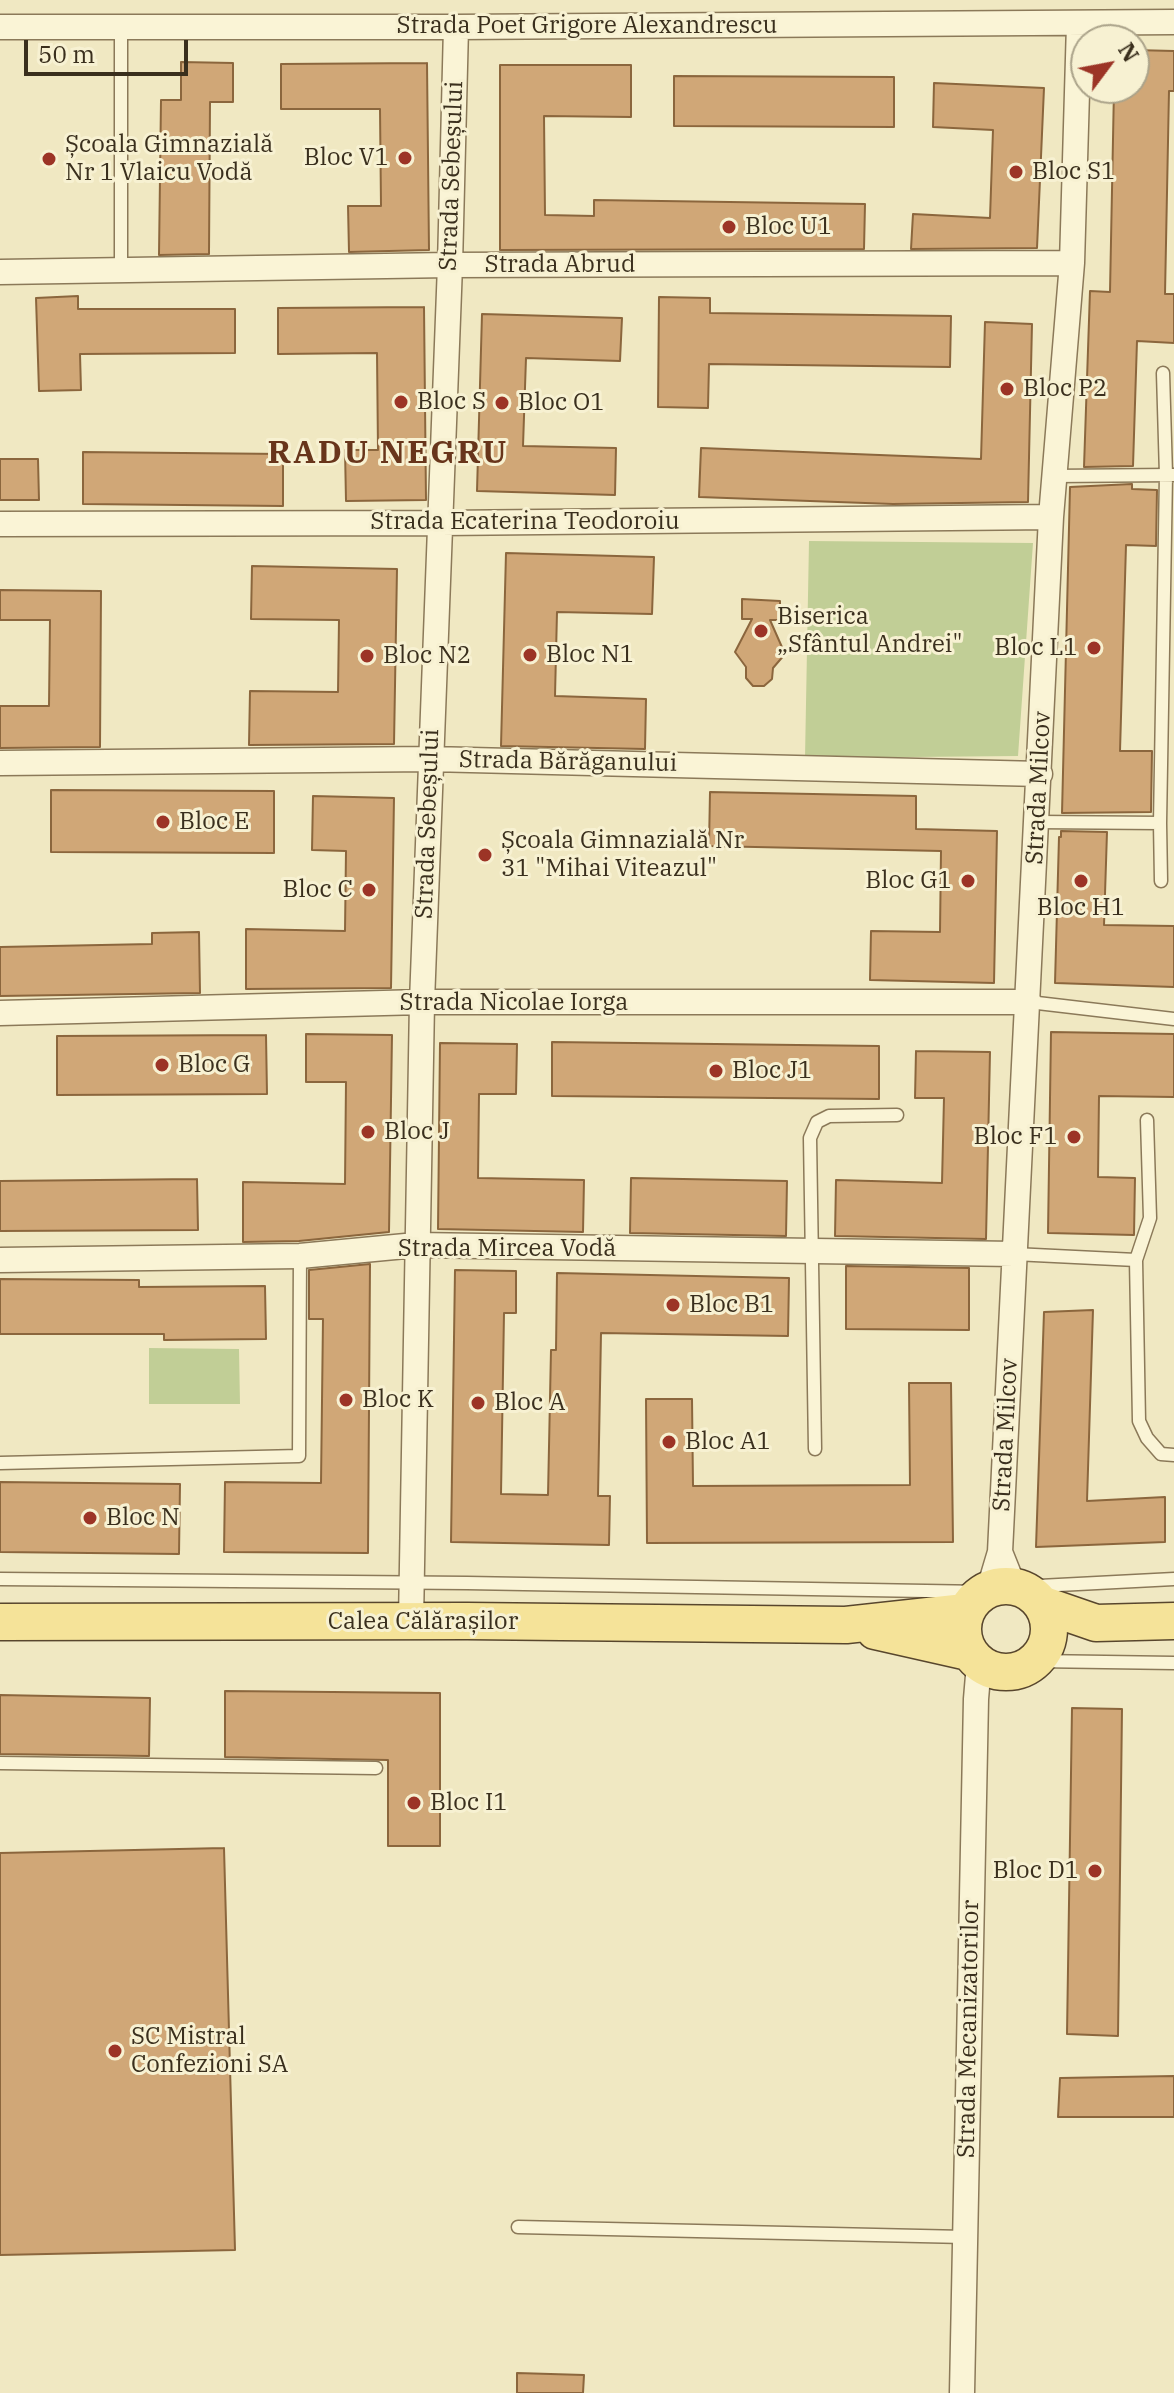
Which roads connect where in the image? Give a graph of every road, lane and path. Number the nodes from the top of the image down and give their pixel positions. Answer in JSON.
{"nodes":[{"id":1,"x":1174,"y":22,"type":"edge"},
{"id":2,"x":1070,"y":24,"type":"edge"},
{"id":3,"x":1079,"y":24,"type":"edge"},
{"id":4,"x":0,"y":27,"type":"edge"},
{"id":5,"x":121,"y":27,"type":"junction"},
{"id":6,"x":456,"y":27,"type":"junction"},
{"id":7,"x":1077,"y":104,"type":"edge"},
{"id":8,"x":1072,"y":263,"type":"junction"},
{"id":9,"x":450,"y":265,"type":"junction"},
{"id":10,"x":121,"y":270,"type":"junction"},
{"id":11,"x":0,"y":272,"type":"edge"},
{"id":12,"x":1163,"y":373,"type":"dead end"},
{"id":13,"x":1170,"y":475,"type":"edge"},
{"id":14,"x":1053,"y":476,"type":"junction"},
{"id":15,"x":1051,"y":517,"type":"junction"},
{"id":16,"x":441,"y":523,"type":"junction"},
{"id":17,"x":0,"y":524,"type":"edge"},
{"id":18,"x":430,"y":759,"type":"junction"},
{"id":19,"x":0,"y":763,"type":"edge"},
{"id":20,"x":1040,"y":774,"type":"junction"},
{"id":21,"x":1037,"y":822,"type":"junction"},
{"id":22,"x":1160,"y":823,"type":"junction"},
{"id":23,"x":1161,"y":881,"type":"dead end"},
{"id":24,"x":422,"y":1002,"type":"junction"},
{"id":25,"x":1029,"y":1002,"type":"junction"},
{"id":26,"x":0,"y":1013,"type":"edge"},
{"id":27,"x":1174,"y":1019,"type":"edge"},
{"id":28,"x":897,"y":1115,"type":"dead end"},
{"id":29,"x":1147,"y":1120,"type":"dead end"},
{"id":30,"x":416,"y":1245,"type":"junction"},
{"id":31,"x":814,"y":1252,"type":"junction"},
{"id":32,"x":1014,"y":1254,"type":"junction"},
{"id":33,"x":300,"y":1256,"type":"junction"},
{"id":34,"x":0,"y":1260,"type":"edge"},
{"id":35,"x":1136,"y":1260,"type":"junction"},
{"id":36,"x":815,"y":1449,"type":"dead end"},
{"id":37,"x":1174,"y":1455,"type":"edge"},
{"id":38,"x":0,"y":1463,"type":"edge"},
{"id":39,"x":0,"y":1579,"type":"edge"},
{"id":40,"x":1174,"y":1579,"type":"edge"},
{"id":41,"x":412,"y":1582,"type":"junction"},
{"id":42,"x":1002,"y":1595,"type":"junction"},
{"id":43,"x":411,"y":1621,"type":"junction"},
{"id":44,"x":1174,"y":1621,"type":"edge"},
{"id":45,"x":0,"y":1622,"type":"edge"},
{"id":46,"x":1096,"y":1623,"type":"junction"},
{"id":47,"x":846,"y":1625,"type":"junction"},
{"id":48,"x":1039,"y":1657,"type":"junction"},
{"id":49,"x":974,"y":1658,"type":"junction"},
{"id":50,"x":1174,"y":1663,"type":"edge"},
{"id":51,"x":0,"y":1763,"type":"edge"},
{"id":52,"x":376,"y":1768,"type":"dead end"},
{"id":53,"x":518,"y":2227,"type":"dead end"},
{"id":54,"x":965,"y":2237,"type":"junction"},
{"id":55,"x":962,"y":2393,"type":"edge"}],
"edges":[{"from":1,"to":3,"type":"street","name":"Strada Poet Grigore Alexandrescu"},
{"from":2,"to":6,"type":"street","name":"Strada Poet Grigore Alexandrescu"},
{"from":4,"to":5,"type":"street","name":"Strada Poet Grigore Alexandrescu"},
{"from":5,"to":6,"type":"street","name":"Strada Poet Grigore Alexandrescu"},
{"from":5,"to":10,"type":"lane"},
{"from":6,"to":9,"type":"street","name":"Strada Sebeșului"},
{"from":7,"to":8,"type":"street","name":"Strada Milcov"},
{"from":8,"to":9,"type":"street","name":"Strada Abrud"},
{"from":8,"to":14,"type":"street","name":"Strada Milcov"},
{"from":9,"to":10,"type":"street","name":"Strada Abrud"},
{"from":9,"to":16,"type":"street","name":"Strada Sebeșului"},
{"from":10,"to":11,"type":"street","name":"Strada Abrud"},
{"from":12,"to":13,"type":"lane"},
{"from":13,"to":14,"type":"lane"},
{"from":13,"to":22,"type":"lane"},
{"from":14,"to":15,"type":"street","name":"Strada Milcov"},
{"from":15,"to":16,"type":"street","name":"Strada Ecaterina Teodoroiu"},
{"from":15,"to":20,"type":"street","name":"Strada Milcov"},
{"from":16,"to":17,"type":"street","name":"Strada Ecaterina Teodoroiu"},
{"from":16,"to":18,"type":"street","name":"Strada Sebeșului"},
{"from":18,"to":19,"type":"street","name":"Strada Bărăganului"},
{"from":18,"to":20,"type":"street","name":"Strada Bărăganului"},
{"from":18,"to":24,"type":"street","name":"Strada Sebeșului"},
{"from":20,"to":21,"type":"street","name":"Strada Milcov"},
{"from":21,"to":22,"type":"lane"},
{"from":21,"to":25,"type":"street","name":"Strada Milcov"},
{"from":22,"to":23,"type":"lane"},
{"from":24,"to":25,"type":"street","name":"Strada Nicolae Iorga"},
{"from":24,"to":26,"type":"street","name":"Strada Nicolae Iorga"},
{"from":24,"to":30,"type":"street","name":"Strada Sebeșului"},
{"from":25,"to":27,"type":"lane"},
{"from":25,"to":32,"type":"street","name":"Strada Milcov"},
{"from":28,"to":31,"type":"lane"},
{"from":29,"to":35,"type":"lane"},
{"from":30,"to":31,"type":"street","name":"Strada Mircea Vodă"},
{"from":30,"to":33,"type":"street","name":"Strada Mircea Vodă"},
{"from":30,"to":41,"type":"street","name":"Strada Sebeșului"},
{"from":31,"to":32,"type":"street","name":"Strada Mircea Vodă"},
{"from":31,"to":36,"type":"lane"},
{"from":32,"to":35,"type":"lane"},
{"from":32,"to":42,"type":"street","name":"Strada Milcov"},
{"from":33,"to":34,"type":"street","name":"Strada Mircea Vodă"},
{"from":33,"to":38,"type":"lane"},
{"from":35,"to":37,"type":"lane"},
{"from":39,"to":41,"type":"lane"},
{"from":40,"to":42,"type":"lane"},
{"from":41,"to":42,"type":"lane"},
{"from":41,"to":43,"type":"street","name":"Strada Sebeșului"},
{"from":42,"to":46,"type":"main road","name":"Calea Călărașilor"},
{"from":42,"to":47,"type":"main road","name":"Calea Călărașilor"},
{"from":42,"to":48,"type":"main road"},
{"from":42,"to":49,"type":"main road"},
{"from":43,"to":45,"type":"main road","name":"Calea Călărașilor"},
{"from":43,"to":47,"type":"main road","name":"Calea Călărașilor"},
{"from":44,"to":46,"type":"main road","name":"Calea Călărașilor"},
{"from":46,"to":48,"type":"main road","name":"Calea Călărașilor"},
{"from":47,"to":49,"type":"main road","name":"Calea Călărașilor"},
{"from":48,"to":49,"type":"main road"},
{"from":48,"to":50,"type":"lane"},
{"from":49,"to":54,"type":"street","name":"Strada Mecanizatorilor"},
{"from":51,"to":52,"type":"lane"},
{"from":53,"to":54,"type":"lane"},
{"from":54,"to":55,"type":"street","name":"Strada Mecanizatorilor"}]}
